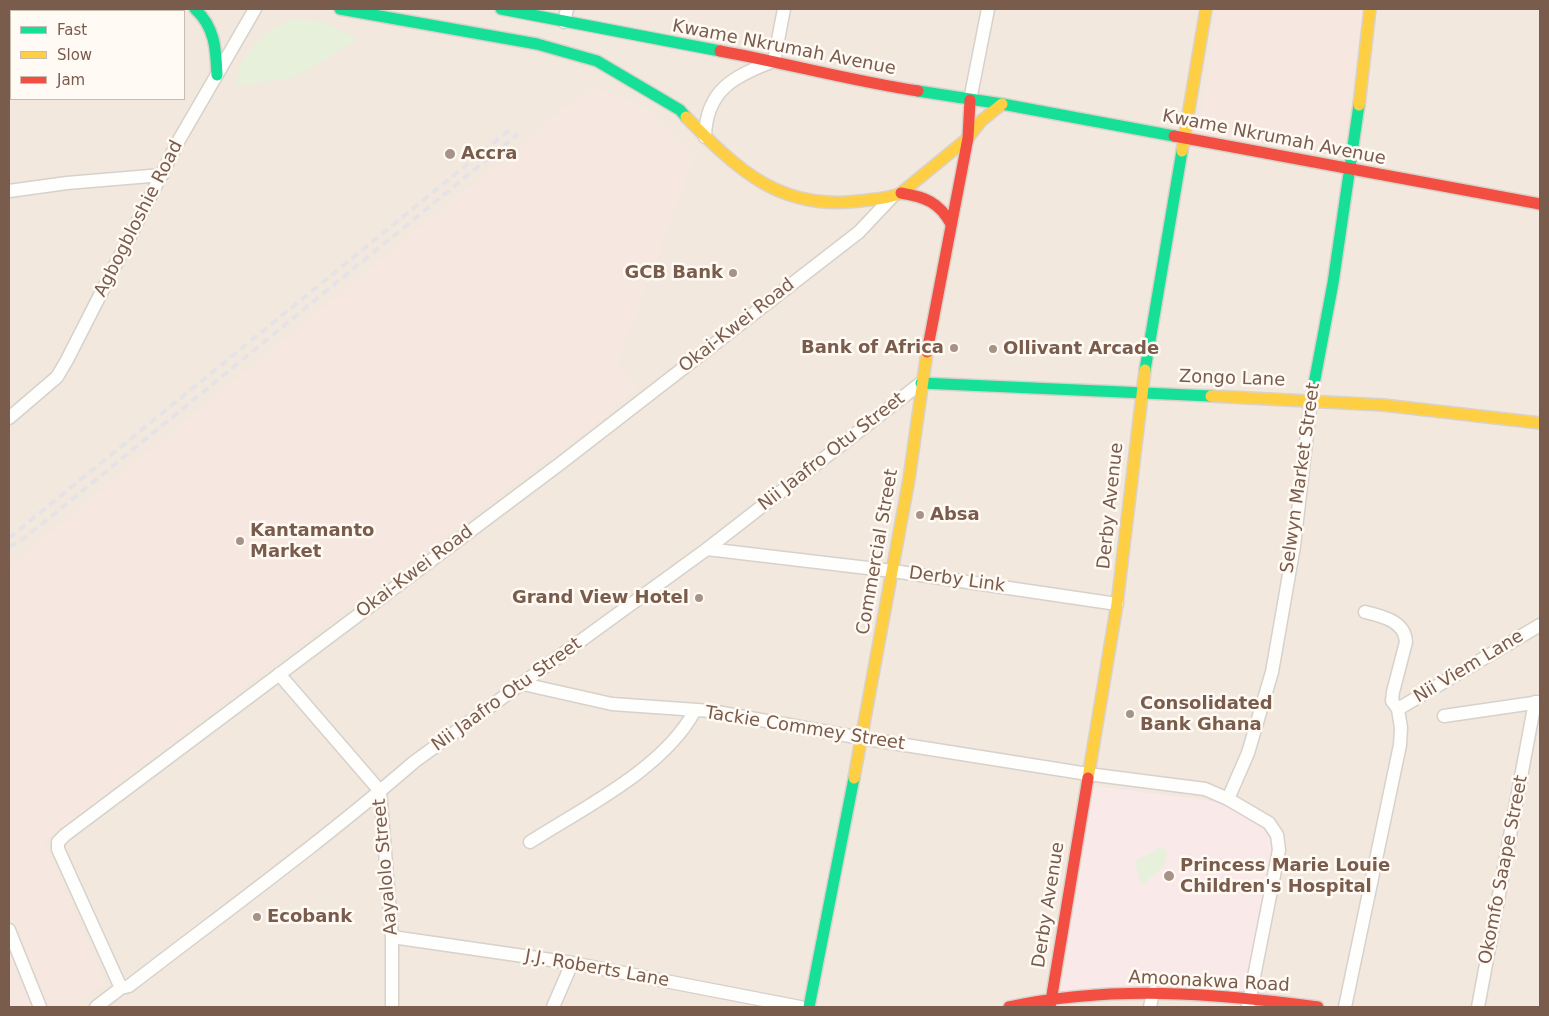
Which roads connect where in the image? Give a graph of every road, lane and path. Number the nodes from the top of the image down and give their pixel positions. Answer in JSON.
{"nodes":[{"id":1,"x":195,"y":9,"type":"edge"},
{"id":2,"x":255,"y":9,"type":"edge"},
{"id":3,"x":340,"y":9,"type":"edge"},
{"id":4,"x":501,"y":9,"type":"edge"},
{"id":5,"x":567,"y":9,"type":"edge"},
{"id":6,"x":784,"y":9,"type":"edge"},
{"id":7,"x":988,"y":9,"type":"edge"},
{"id":8,"x":1206,"y":9,"type":"edge"},
{"id":9,"x":1370,"y":9,"type":"edge"},
{"id":10,"x":564,"y":22,"type":"junction"},
{"id":11,"x":774,"y":61,"type":"junction"},
{"id":12,"x":217,"y":75,"type":"junction"},
{"id":13,"x":970,"y":100,"type":"junction"},
{"id":14,"x":1002,"y":104,"type":"junction"},
{"id":15,"x":705,"y":137,"type":"junction"},
{"id":16,"x":968,"y":138,"type":"junction"},
{"id":17,"x":1185,"y":139,"type":"junction"},
{"id":18,"x":1351,"y":170,"type":"junction"},
{"id":19,"x":162,"y":175,"type":"junction"},
{"id":20,"x":9,"y":191,"type":"edge"},
{"id":21,"x":896,"y":195,"type":"junction"},
{"id":22,"x":1540,"y":204,"type":"edge"},
{"id":23,"x":951,"y":224,"type":"junction"},
{"id":24,"x":921,"y":383,"type":"junction"},
{"id":25,"x":1141,"y":393,"type":"junction"},
{"id":26,"x":1310,"y":400,"type":"junction"},
{"id":27,"x":9,"y":418,"type":"edge"},
{"id":28,"x":1540,"y":423,"type":"edge"},
{"id":29,"x":707,"y":549,"type":"junction"},
{"id":30,"x":893,"y":570,"type":"junction"},
{"id":31,"x":1117,"y":604,"type":"junction"},
{"id":32,"x":1365,"y":612,"type":"dead end"},
{"id":33,"x":1540,"y":625,"type":"edge"},
{"id":34,"x":279,"y":674,"type":"junction"},
{"id":35,"x":523,"y":684,"type":"junction"},
{"id":36,"x":1538,"y":702,"type":"edge"},
{"id":37,"x":1398,"y":710,"type":"junction"},
{"id":38,"x":694,"y":712,"type":"junction"},
{"id":39,"x":1444,"y":716,"type":"dead end"},
{"id":40,"x":861,"y":738,"type":"junction"},
{"id":41,"x":1088,"y":774,"type":"junction"},
{"id":42,"x":380,"y":791,"type":"junction"},
{"id":43,"x":1228,"y":799,"type":"junction"},
{"id":44,"x":530,"y":842,"type":"dead end"},
{"id":45,"x":9,"y":930,"type":"edge"},
{"id":46,"x":392,"y":937,"type":"junction"},
{"id":47,"x":572,"y":963,"type":"junction"},
{"id":48,"x":121,"y":988,"type":"junction"},
{"id":49,"x":1153,"y":992,"type":"junction"},
{"id":50,"x":1051,"y":1002,"type":"edge"},
{"id":51,"x":1249,"y":1003,"type":"edge"},
{"id":52,"x":40,"y":1007,"type":"edge"},
{"id":53,"x":96,"y":1007,"type":"edge"},
{"id":54,"x":392,"y":1007,"type":"edge"},
{"id":55,"x":553,"y":1007,"type":"edge"},
{"id":56,"x":800,"y":1007,"type":"edge"},
{"id":57,"x":809,"y":1007,"type":"edge"},
{"id":58,"x":1009,"y":1007,"type":"edge"},
{"id":59,"x":1150,"y":1007,"type":"edge"},
{"id":60,"x":1318,"y":1007,"type":"edge"},
{"id":61,"x":1345,"y":1007,"type":"edge"},
{"id":62,"x":1478,"y":1007,"type":"edge"}],
"edges":[{"from":1,"to":12,"type":"main road"},
{"from":2,"to":12,"type":"street","name":"Agbogbloshie Road"},
{"from":3,"to":15,"type":"main road"},
{"from":4,"to":10,"type":"main road","name":"Kwame Nkrumah Avenue"},
{"from":5,"to":10,"type":"street"},
{"from":6,"to":11,"type":"street"},
{"from":7,"to":13,"type":"street"},
{"from":8,"to":17,"type":"main road","name":"Derby Avenue"},
{"from":9,"to":18,"type":"main road","name":"Selwyn Market Street"},
{"from":10,"to":11,"type":"main road","name":"Kwame Nkrumah Avenue"},
{"from":11,"to":13,"type":"main road","name":"Kwame Nkrumah Avenue"},
{"from":11,"to":15,"type":"street"},
{"from":12,"to":19,"type":"street","name":"Agbogbloshie Road"},
{"from":13,"to":14,"type":"main road","name":"Kwame Nkrumah Avenue"},
{"from":13,"to":16,"type":"main road","name":"Commercial Street"},
{"from":14,"to":16,"type":"main road"},
{"from":14,"to":17,"type":"main road","name":"Kwame Nkrumah Avenue"},
{"from":15,"to":21,"type":"main road"},
{"from":16,"to":21,"type":"main road"},
{"from":16,"to":23,"type":"main road","name":"Commercial Street"},
{"from":17,"to":18,"type":"main road","name":"Kwame Nkrumah Avenue"},
{"from":17,"to":25,"type":"main road","name":"Derby Avenue"},
{"from":18,"to":22,"type":"main road","name":"Kwame Nkrumah Avenue"},
{"from":18,"to":26,"type":"main road","name":"Selwyn Market Street"},
{"from":19,"to":20,"type":"street"},
{"from":19,"to":27,"type":"street","name":"Agbogbloshie Road"},
{"from":21,"to":23,"type":"main road"},
{"from":21,"to":34,"type":"street","name":"Okai-Kwei Road"},
{"from":23,"to":24,"type":"main road","name":"Commercial Street"},
{"from":24,"to":25,"type":"main road","name":"Zongo Lane"},
{"from":24,"to":29,"type":"street","name":"Nii Jaafro Otu Street"},
{"from":24,"to":30,"type":"main road","name":"Commercial Street"},
{"from":25,"to":26,"type":"main road","name":"Zongo Lane"},
{"from":25,"to":31,"type":"main road","name":"Derby Avenue"},
{"from":26,"to":28,"type":"main road","name":"Zongo Lane"},
{"from":26,"to":43,"type":"street","name":"Selwyn Market Street"},
{"from":29,"to":30,"type":"street","name":"Derby Link"},
{"from":29,"to":35,"type":"street","name":"Nii Jaafro Otu Street"},
{"from":30,"to":31,"type":"street","name":"Derby Link"},
{"from":30,"to":40,"type":"main road","name":"Commercial Street"},
{"from":31,"to":41,"type":"main road","name":"Derby Avenue"},
{"from":32,"to":37,"type":"street"},
{"from":33,"to":37,"type":"street","name":"Nii Viem Lane"},
{"from":34,"to":42,"type":"street","name":"Aayalolo Street"},
{"from":34,"to":48,"type":"street","name":"Okai-Kwei Road"},
{"from":35,"to":38,"type":"street","name":"Tackie Commey Street"},
{"from":35,"to":42,"type":"street","name":"Nii Jaafro Otu Street"},
{"from":36,"to":39,"type":"street"},
{"from":36,"to":62,"type":"street","name":"Okomfo Saape Street"},
{"from":37,"to":61,"type":"street"},
{"from":38,"to":40,"type":"street","name":"Tackie Commey Street"},
{"from":38,"to":44,"type":"street"},
{"from":40,"to":41,"type":"street","name":"Tackie Commey Street"},
{"from":40,"to":57,"type":"main road","name":"Commercial Street"},
{"from":41,"to":43,"type":"street"},
{"from":41,"to":50,"type":"main road","name":"Derby Avenue"},
{"from":42,"to":46,"type":"street","name":"Aayalolo Street"},
{"from":42,"to":48,"type":"street","name":"Nii Jaafro Otu Street"},
{"from":43,"to":51,"type":"street"},
{"from":45,"to":52,"type":"street"},
{"from":46,"to":47,"type":"street","name":"J.J. Roberts Lane"},
{"from":46,"to":54,"type":"street","name":"Aayalolo Street"},
{"from":47,"to":55,"type":"street"},
{"from":47,"to":56,"type":"street","name":"J.J. Roberts Lane"},
{"from":48,"to":53,"type":"street","name":"Nii Jaafro Otu Street"},
{"from":49,"to":50,"type":"main road","name":"Amoonakwa Road"},
{"from":49,"to":51,"type":"main road","name":"Amoonakwa Road"},
{"from":49,"to":59,"type":"street"},
{"from":50,"to":58,"type":"main road","name":"Amoonakwa Road"},
{"from":51,"to":60,"type":"main road","name":"Amoonakwa Road"}]}
